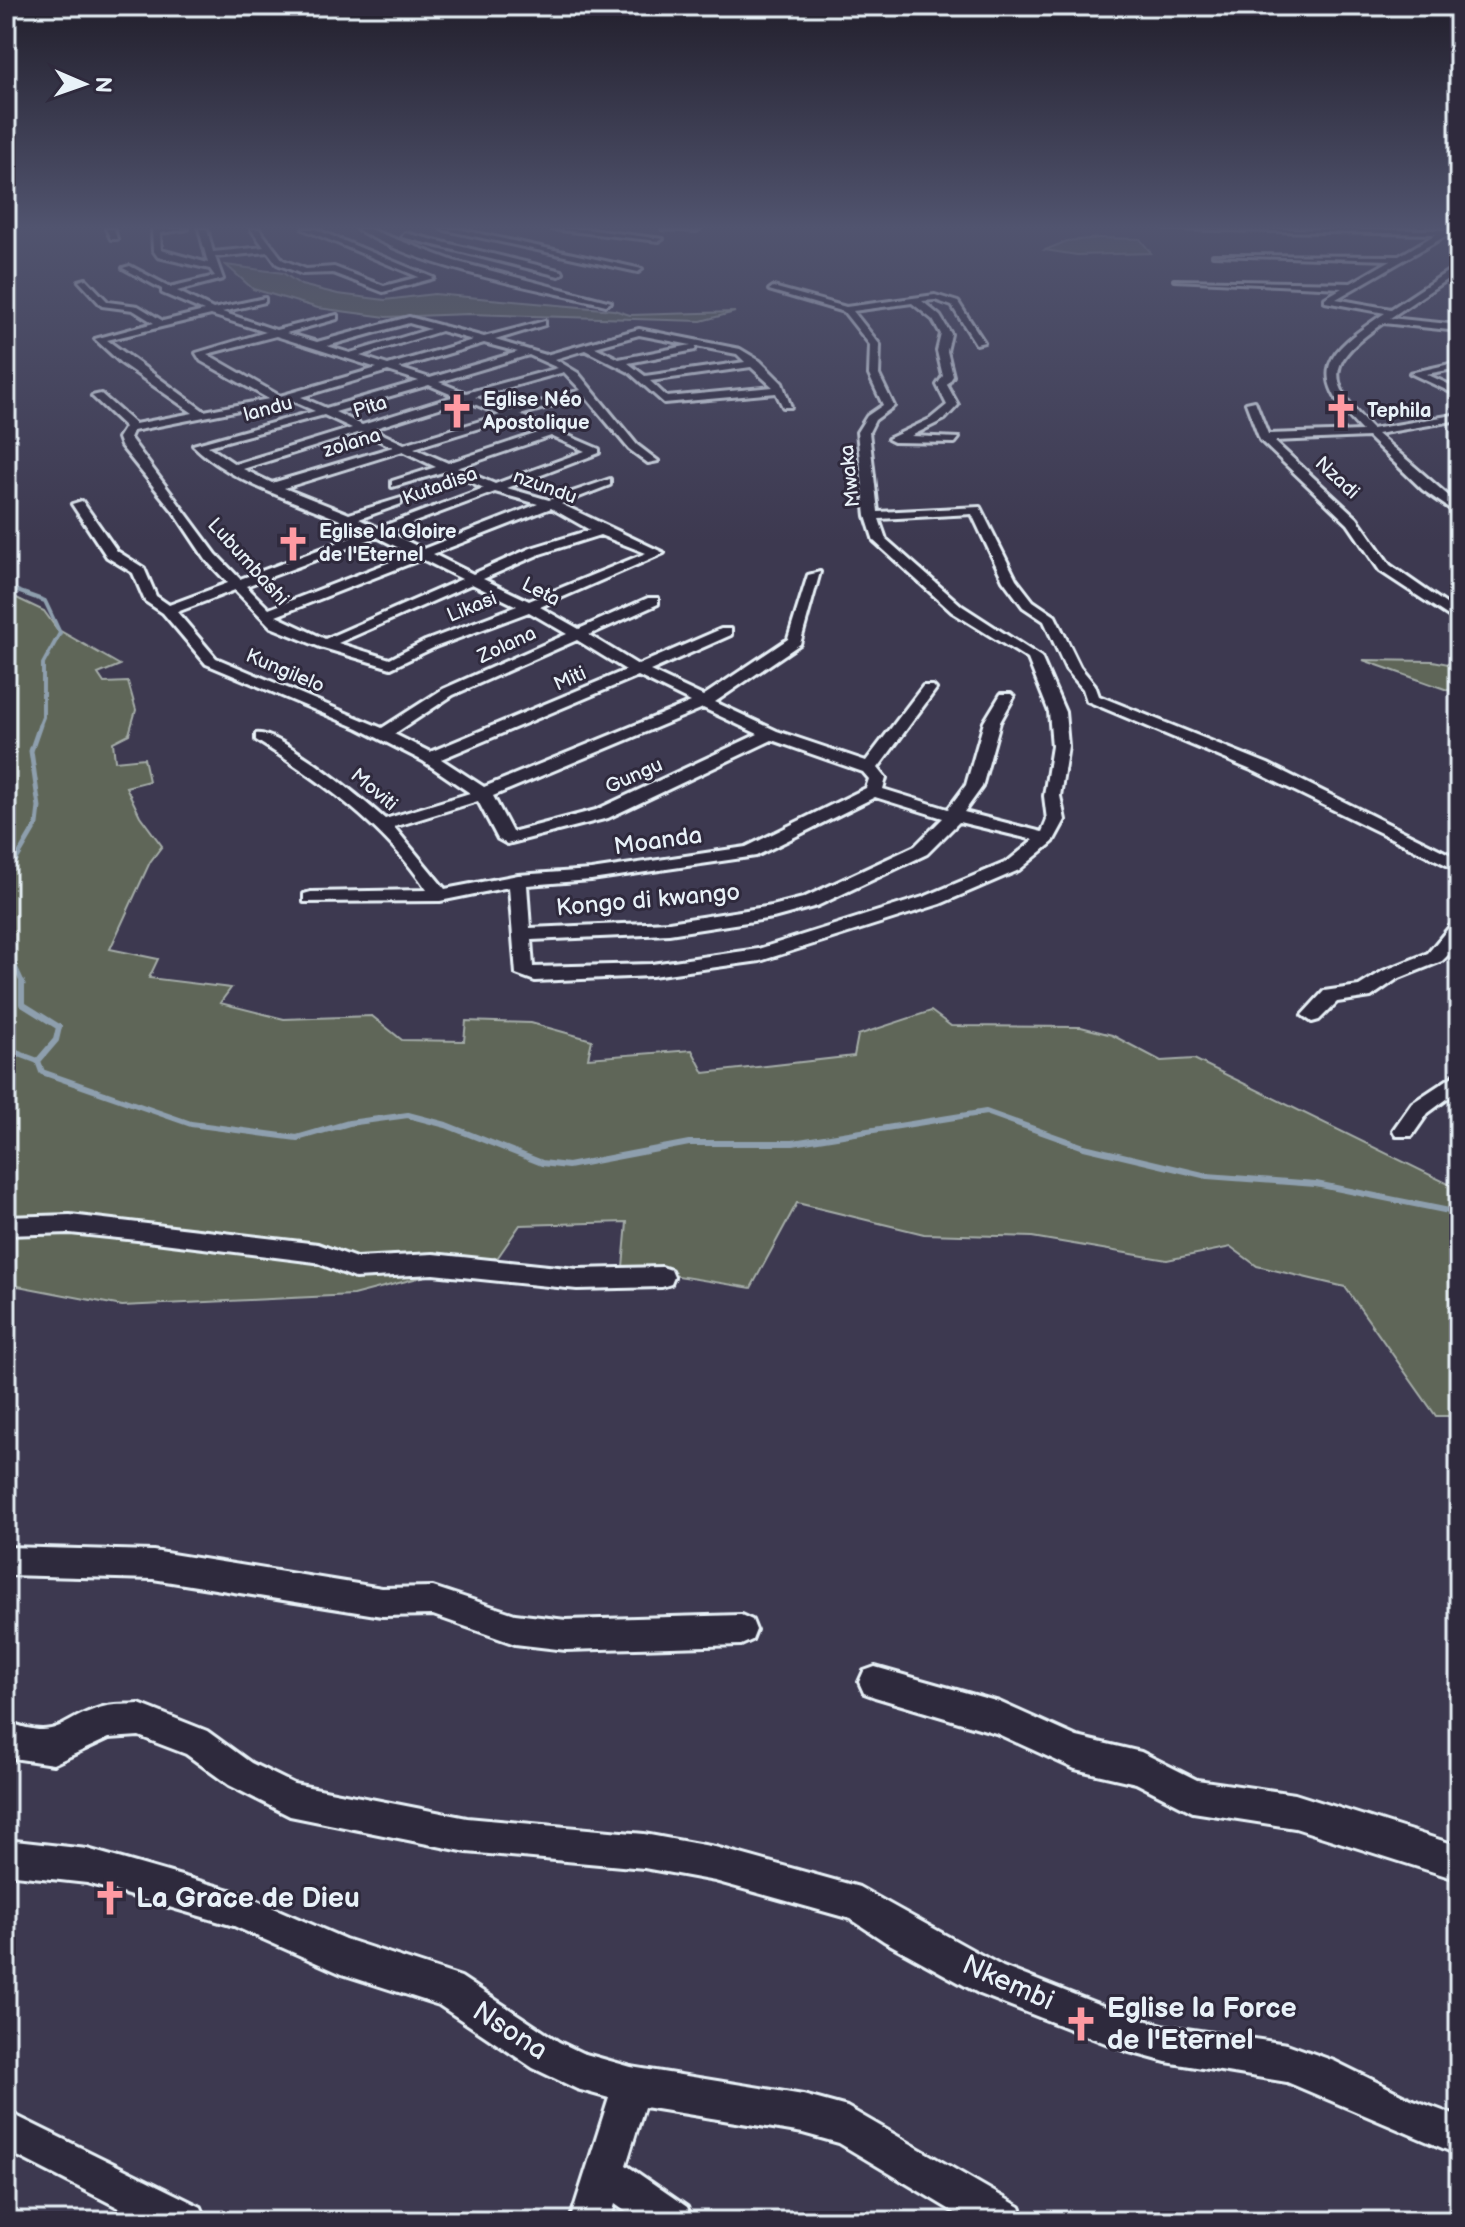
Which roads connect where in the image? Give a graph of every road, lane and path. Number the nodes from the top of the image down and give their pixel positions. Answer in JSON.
{"nodes":[{"id":1,"x":127,"y":333,"type":"edge"},
{"id":2,"x":274,"y":333,"type":"edge"},
{"id":3,"x":281,"y":333,"type":"edge"},
{"id":4,"x":358,"y":333,"type":"edge"},
{"id":5,"x":427,"y":333,"type":"edge"},
{"id":6,"x":456,"y":333,"type":"edge"},
{"id":7,"x":508,"y":333,"type":"edge"},
{"id":8,"x":636,"y":333,"type":"edge"},
{"id":9,"x":643,"y":333,"type":"edge"},
{"id":10,"x":865,"y":333,"type":"edge"},
{"id":11,"x":945,"y":333,"type":"edge"},
{"id":12,"x":974,"y":333,"type":"edge"},
{"id":13,"x":1364,"y":333,"type":"edge"},
{"id":14,"x":277,"y":334,"type":"junction"},
{"id":15,"x":484,"y":340,"type":"junction"},
{"id":16,"x":979,"y":342,"type":"dead end"},
{"id":17,"x":315,"y":346,"type":"junction"},
{"id":18,"x":704,"y":346,"type":"junction"},
{"id":19,"x":587,"y":347,"type":"junction"},
{"id":20,"x":530,"y":352,"type":"junction"},
{"id":21,"x":348,"y":356,"type":"junction"},
{"id":22,"x":546,"y":358,"type":"junction"},
{"id":23,"x":619,"y":362,"type":"junction"},
{"id":24,"x":756,"y":363,"type":"junction"},
{"id":25,"x":1459,"y":365,"type":"edge"},
{"id":26,"x":385,"y":367,"type":"junction"},
{"id":27,"x":566,"y":369,"type":"junction"},
{"id":28,"x":644,"y":379,"type":"junction"},
{"id":29,"x":429,"y":381,"type":"junction"},
{"id":30,"x":781,"y":389,"type":"junction"},
{"id":31,"x":589,"y":391,"type":"junction"},
{"id":32,"x":1459,"y":393,"type":"edge"},
{"id":33,"x":97,"y":396,"type":"dead end"},
{"id":34,"x":465,"y":396,"type":"junction"},
{"id":35,"x":285,"y":398,"type":"junction"},
{"id":36,"x":1251,"y":403,"type":"dead end"},
{"id":37,"x":787,"y":405,"type":"dead end"},
{"id":38,"x":328,"y":411,"type":"junction"},
{"id":39,"x":509,"y":413,"type":"junction"},
{"id":40,"x":202,"y":415,"type":"junction"},
{"id":41,"x":1459,"y":417,"type":"edge"},
{"id":42,"x":365,"y":427,"type":"junction"},
{"id":43,"x":129,"y":429,"type":"junction"},
{"id":44,"x":553,"y":432,"type":"junction"},
{"id":45,"x":1370,"y":434,"type":"junction"},
{"id":46,"x":865,"y":438,"type":"junction"},
{"id":47,"x":1264,"y":438,"type":"junction"},
{"id":48,"x":894,"y":439,"type":"junction"},
{"id":49,"x":955,"y":440,"type":"dead end"},
{"id":50,"x":199,"y":445,"type":"joint"},
{"id":51,"x":406,"y":445,"type":"junction"},
{"id":52,"x":652,"y":461,"type":"dead end"},
{"id":53,"x":445,"y":466,"type":"junction"},
{"id":54,"x":232,"y":469,"type":"junction"},
{"id":55,"x":606,"y":482,"type":"dead end"},
{"id":56,"x":396,"y":484,"type":"dead end"},
{"id":57,"x":269,"y":488,"type":"junction"},
{"id":58,"x":493,"y":488,"type":"junction"},
{"id":59,"x":397,"y":501,"type":"dead end"},
{"id":60,"x":78,"y":504,"type":"dead end"},
{"id":61,"x":554,"y":505,"type":"junction"},
{"id":62,"x":1459,"y":511,"type":"edge"},
{"id":63,"x":872,"y":516,"type":"junction"},
{"id":64,"x":349,"y":518,"type":"junction"},
{"id":65,"x":600,"y":530,"type":"junction"},
{"id":66,"x":374,"y":531,"type":"junction"},
{"id":67,"x":657,"y":553,"type":"joint"},
{"id":68,"x":419,"y":554,"type":"junction"},
{"id":69,"x":815,"y":575,"type":"dead end"},
{"id":70,"x":471,"y":580,"type":"junction"},
{"id":71,"x":235,"y":582,"type":"junction"},
{"id":72,"x":653,"y":601,"type":"dead end"},
{"id":73,"x":526,"y":606,"type":"junction"},
{"id":74,"x":168,"y":610,"type":"junction"},
{"id":75,"x":267,"y":615,"type":"junction"},
{"id":76,"x":1459,"y":619,"type":"edge"},
{"id":77,"x":726,"y":632,"type":"dead end"},
{"id":78,"x":578,"y":636,"type":"junction"},
{"id":79,"x":325,"y":644,"type":"junction"},
{"id":80,"x":393,"y":663,"type":"joint"},
{"id":81,"x":1036,"y":664,"type":"junction"},
{"id":82,"x":636,"y":670,"type":"junction"},
{"id":83,"x":928,"y":689,"type":"dead end"},
{"id":84,"x":1070,"y":690,"type":"junction"},
{"id":85,"x":1006,"y":697,"type":"dead end"},
{"id":86,"x":704,"y":702,"type":"junction"},
{"id":87,"x":383,"y":734,"type":"junction"},
{"id":88,"x":771,"y":734,"type":"junction"},
{"id":89,"x":262,"y":737,"type":"dead end"},
{"id":90,"x":429,"y":758,"type":"junction"},
{"id":91,"x":869,"y":768,"type":"junction"},
{"id":92,"x":874,"y":791,"type":"junction"},
{"id":93,"x":483,"y":794,"type":"junction"},
{"id":94,"x":953,"y":813,"type":"junction"},
{"id":95,"x":383,"y":825,"type":"junction"},
{"id":96,"x":1047,"y":838,"type":"junction"},
{"id":97,"x":507,"y":839,"type":"joint"},
{"id":98,"x":1459,"y":866,"type":"edge"},
{"id":99,"x":518,"y":880,"type":"junction"},
{"id":100,"x":440,"y":895,"type":"junction"},
{"id":101,"x":311,"y":898,"type":"dead end"},
{"id":102,"x":1459,"y":928,"type":"edge"},
{"id":103,"x":522,"y":934,"type":"junction"},
{"id":104,"x":1452,"y":950,"type":"edge"},
{"id":105,"x":1312,"y":1015,"type":"dead end"},
{"id":106,"x":1459,"y":1079,"type":"edge"},
{"id":107,"x":1404,"y":1130,"type":"dead end"},
{"id":108,"x":6,"y":1226,"type":"edge"},
{"id":109,"x":662,"y":1277,"type":"dead end"},
{"id":110,"x":6,"y":1561,"type":"edge"},
{"id":111,"x":741,"y":1630,"type":"dead end"},
{"id":112,"x":875,"y":1682,"type":"dead end"},
{"id":113,"x":6,"y":1737,"type":"edge"},
{"id":114,"x":6,"y":1857,"type":"edge"},
{"id":115,"x":1459,"y":1863,"type":"edge"},
{"id":116,"x":631,"y":2086,"type":"junction"},
{"id":117,"x":6,"y":2130,"type":"edge"},
{"id":118,"x":1459,"y":2136,"type":"edge"},
{"id":119,"x":605,"y":2173,"type":"junction"},
{"id":120,"x":187,"y":2221,"type":"edge"},
{"id":121,"x":590,"y":2221,"type":"edge"},
{"id":122,"x":673,"y":2221,"type":"edge"},
{"id":123,"x":1006,"y":2221,"type":"edge"}],
"edges":[{"from":1,"to":40,"type":"street"},
{"from":2,"to":14,"type":"street"},
{"from":3,"to":14,"type":"street"},
{"from":4,"to":17,"type":"street"},
{"from":5,"to":21,"type":"street"},
{"from":6,"to":15,"type":"street"},
{"from":7,"to":15,"type":"street"},
{"from":8,"to":19,"type":"street"},
{"from":9,"to":18,"type":"street"},
{"from":10,"to":46,"type":"street","name":"Mwaka"},
{"from":11,"to":48,"type":"street"},
{"from":12,"to":16,"type":"street"},
{"from":13,"to":45,"type":"street"},
{"from":14,"to":17,"type":"street"},
{"from":14,"to":35,"type":"street","name":"nzundu"},
{"from":15,"to":20,"type":"street"},
{"from":15,"to":26,"type":"street"},
{"from":17,"to":21,"type":"street"},
{"from":18,"to":23,"type":"street"},
{"from":18,"to":24,"type":"street"},
{"from":19,"to":22,"type":"street"},
{"from":19,"to":23,"type":"street"},
{"from":20,"to":22,"type":"street"},
{"from":20,"to":29,"type":"street","name":"landu"},
{"from":21,"to":26,"type":"street"},
{"from":22,"to":27,"type":"street"},
{"from":23,"to":28,"type":"street"},
{"from":24,"to":28,"type":"street"},
{"from":24,"to":30,"type":"street"},
{"from":25,"to":32,"type":"street"},
{"from":26,"to":29,"type":"street"},
{"from":26,"to":35,"type":"street"},
{"from":27,"to":31,"type":"street"},
{"from":27,"to":34,"type":"street","name":"Pita"},
{"from":28,"to":30,"type":"street"},
{"from":29,"to":34,"type":"street"},
{"from":29,"to":38,"type":"street","name":"landu"},
{"from":30,"to":37,"type":"street"},
{"from":31,"to":39,"type":"street","name":"zolana"},
{"from":31,"to":52,"type":"street"},
{"from":33,"to":43,"type":"street","name":"Lubumbashi"},
{"from":34,"to":39,"type":"street"},
{"from":34,"to":42,"type":"street","name":"Pita"},
{"from":35,"to":38,"type":"street","name":"nzundu"},
{"from":35,"to":40,"type":"street"},
{"from":36,"to":47,"type":"street"},
{"from":38,"to":42,"type":"street","name":"nzundu"},
{"from":38,"to":50,"type":"street","name":"landu"},
{"from":39,"to":44,"type":"street"},
{"from":39,"to":51,"type":"street","name":"zolana"},
{"from":40,"to":43,"type":"street"},
{"from":41,"to":45,"type":"street","name":"Nzadi"},
{"from":42,"to":51,"type":"street","name":"nzundu"},
{"from":42,"to":54,"type":"street","name":"Pita"},
{"from":43,"to":71,"type":"street","name":"Lubumbashi"},
{"from":44,"to":53,"type":"street"},
{"from":44,"to":58,"type":"street","name":"Kutadisa"},
{"from":45,"to":47,"type":"street","name":"Nzadi"},
{"from":45,"to":62,"type":"street"},
{"from":46,"to":48,"type":"street"},
{"from":46,"to":63,"type":"street","name":"Mwaka"},
{"from":47,"to":76,"type":"street","name":"Nzadi"},
{"from":48,"to":49,"type":"street"},
{"from":50,"to":54,"type":"street","name":"Leta"},
{"from":51,"to":53,"type":"street","name":"nzundu"},
{"from":51,"to":57,"type":"street","name":"zolana"},
{"from":53,"to":56,"type":"street"},
{"from":53,"to":58,"type":"street","name":"nzundu"},
{"from":54,"to":57,"type":"street","name":"Leta"},
{"from":55,"to":61,"type":"street"},
{"from":57,"to":64,"type":"street","name":"Leta"},
{"from":58,"to":61,"type":"street","name":"nzundu"},
{"from":58,"to":66,"type":"street","name":"Kutadisa"},
{"from":59,"to":64,"type":"street"},
{"from":60,"to":74,"type":"street","name":"Kungilelo"},
{"from":61,"to":65,"type":"street","name":"nzundu"},
{"from":61,"to":68,"type":"street"},
{"from":63,"to":81,"type":"street","name":"Mwaka"},
{"from":63,"to":84,"type":"street"},
{"from":64,"to":66,"type":"street","name":"Leta"},
{"from":65,"to":67,"type":"street","name":"nzundu"},
{"from":65,"to":70,"type":"street"},
{"from":66,"to":68,"type":"street","name":"Leta"},
{"from":66,"to":71,"type":"street","name":"Kutadisa"},
{"from":67,"to":73,"type":"street","name":"Likasi"},
{"from":68,"to":70,"type":"street","name":"Leta"},
{"from":68,"to":75,"type":"street"},
{"from":69,"to":86,"type":"street"},
{"from":70,"to":73,"type":"street","name":"Leta"},
{"from":70,"to":79,"type":"street"},
{"from":71,"to":74,"type":"street","name":"Kutadisa"},
{"from":71,"to":75,"type":"street","name":"Lubumbashi"},
{"from":72,"to":78,"type":"street","name":"Zolana"},
{"from":73,"to":78,"type":"street","name":"Leta"},
{"from":73,"to":80,"type":"street","name":"Likasi"},
{"from":74,"to":87,"type":"street","name":"Kungilelo"},
{"from":75,"to":79,"type":"street","name":"Lubumbashi"},
{"from":77,"to":82,"type":"street","name":"Miti"},
{"from":78,"to":82,"type":"street","name":"Leta"},
{"from":78,"to":87,"type":"street","name":"Zolana"},
{"from":79,"to":80,"type":"street","name":"Lubumbashi"},
{"from":81,"to":84,"type":"street"},
{"from":81,"to":84,"type":"street"},
{"from":82,"to":86,"type":"street","name":"Leta"},
{"from":82,"to":90,"type":"street","name":"Miti"},
{"from":83,"to":91,"type":"street"},
{"from":84,"to":96,"type":"street"},
{"from":84,"to":98,"type":"street"},
{"from":85,"to":94,"type":"street","name":"Kongo di kwango"},
{"from":86,"to":88,"type":"street","name":"Leta"},
{"from":86,"to":93,"type":"street"},
{"from":87,"to":90,"type":"street","name":"Kungilelo"},
{"from":88,"to":91,"type":"street","name":"Leta"},
{"from":88,"to":97,"type":"street","name":"Gungu"},
{"from":89,"to":95,"type":"street","name":"Moviti"},
{"from":90,"to":93,"type":"street","name":"Kungilelo"},
{"from":91,"to":92,"type":"street"},
{"from":92,"to":94,"type":"street"},
{"from":92,"to":99,"type":"street","name":"Moanda"},
{"from":93,"to":95,"type":"street"},
{"from":93,"to":97,"type":"street","name":"Kungilelo"},
{"from":94,"to":96,"type":"street"},
{"from":94,"to":103,"type":"street","name":"Kongo di kwango"},
{"from":95,"to":100,"type":"street","name":"Moviti"},
{"from":96,"to":103,"type":"street"},
{"from":99,"to":100,"type":"street","name":"Moanda"},
{"from":99,"to":103,"type":"street"},
{"from":100,"to":101,"type":"street","name":"Moanda"},
{"from":102,"to":104,"type":"street"},
{"from":104,"to":105,"type":"street"},
{"from":106,"to":107,"type":"street"},
{"from":108,"to":109,"type":"street"},
{"from":110,"to":111,"type":"street"},
{"from":112,"to":115,"type":"street"},
{"from":113,"to":118,"type":"street","name":"Nkembi"},
{"from":114,"to":116,"type":"street","name":"Nsona"},
{"from":116,"to":119,"type":"street"},
{"from":116,"to":123,"type":"street","name":"Nsona"},
{"from":117,"to":120,"type":"street"},
{"from":119,"to":121,"type":"street"},
{"from":119,"to":122,"type":"street"}]}
